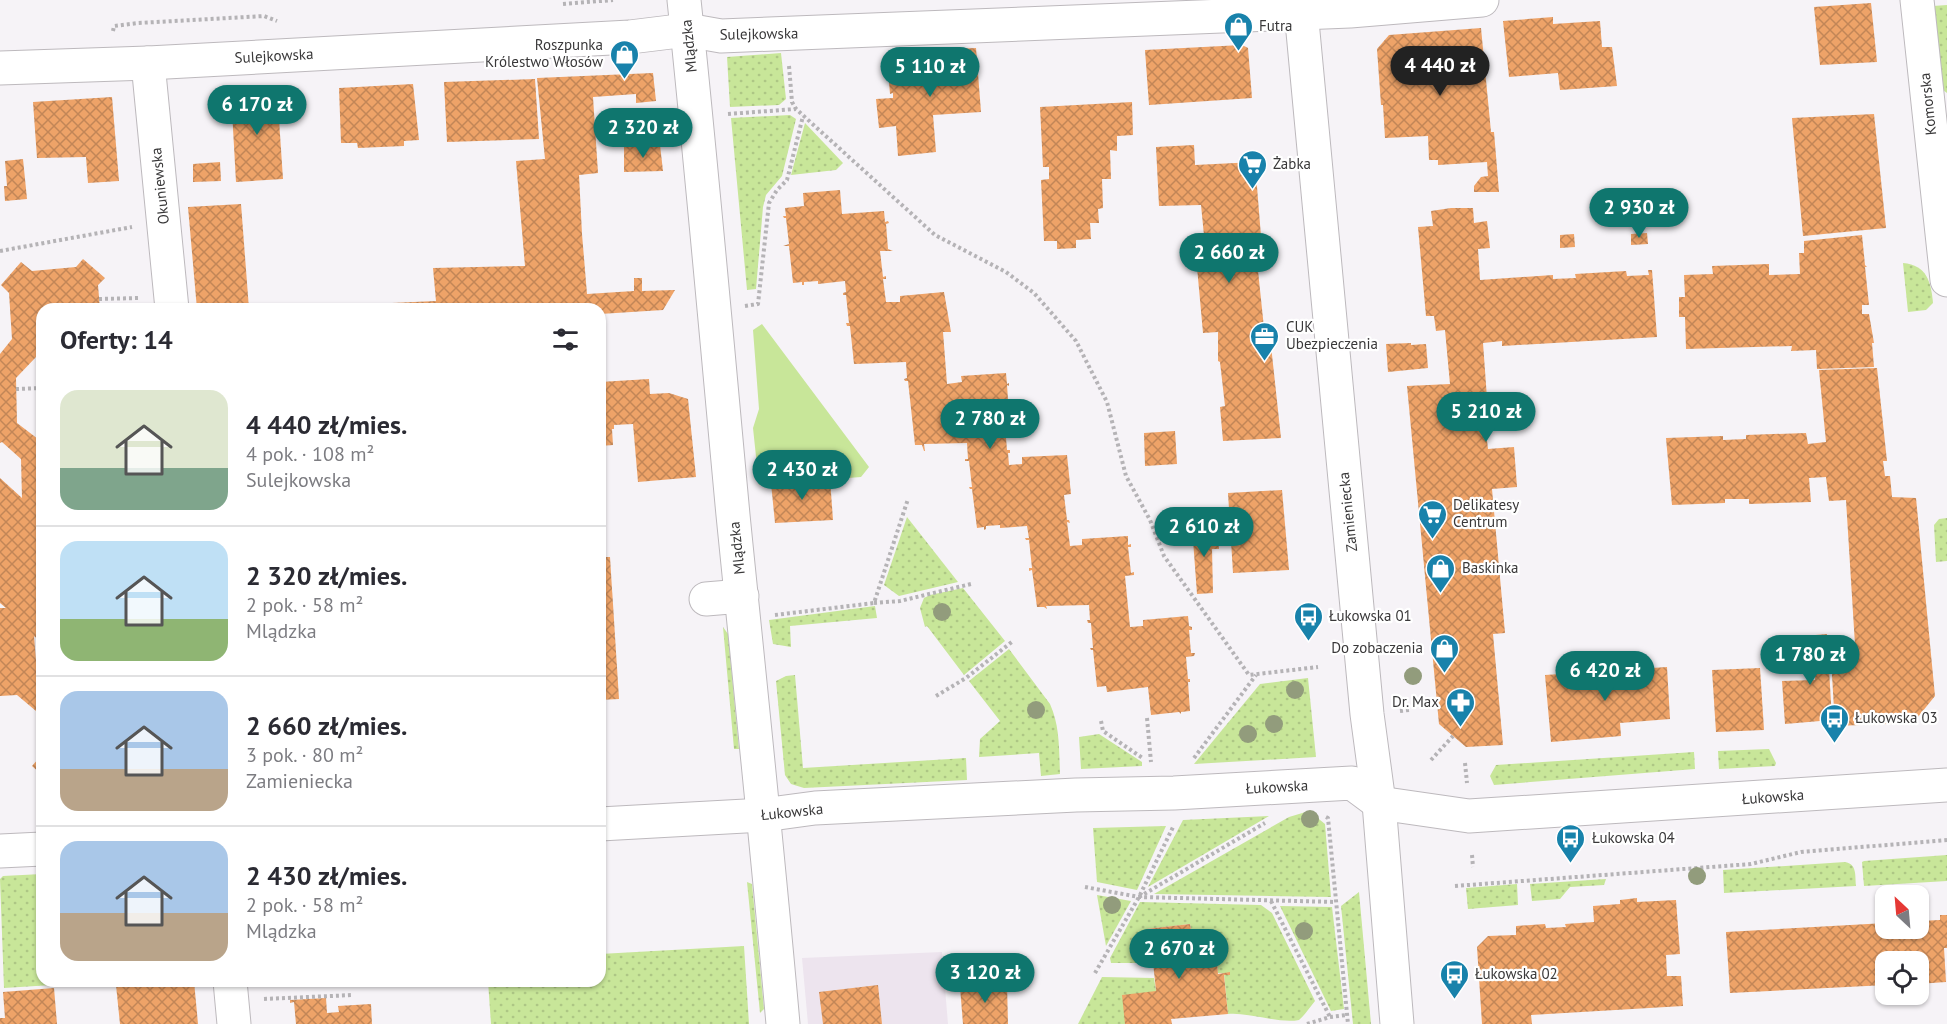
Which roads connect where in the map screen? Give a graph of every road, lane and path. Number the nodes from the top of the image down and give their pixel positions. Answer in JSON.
{"nodes":[{"id":1,"x":1482,"y":0,"type":"edge"},
{"id":2,"x":1917,"y":0,"type":"edge"},
{"id":3,"x":1301,"y":6,"type":"edge"},
{"id":4,"x":686,"y":15,"type":"edge"},
{"id":5,"x":788,"y":61,"type":"dead end"},
{"id":6,"x":148,"y":63,"type":"junction"},
{"id":7,"x":0,"y":68,"type":"edge"},
{"id":8,"x":725,"y":104,"type":"dead end"},
{"id":9,"x":796,"y":109,"type":"junction"},
{"id":10,"x":803,"y":116,"type":"junction"},
{"id":11,"x":142,"y":225,"type":"dead end"},
{"id":12,"x":0,"y":251,"type":"edge"},
{"id":13,"x":1947,"y":280,"type":"edge"},
{"id":14,"x":99,"y":299,"type":"dead end"},
{"id":15,"x":148,"y":303,"type":"edge"},
{"id":16,"x":160,"y":303,"type":"edge"},
{"id":17,"x":758,"y":304,"type":"dead end"},
{"id":18,"x":36,"y":388,"type":"edge"},
{"id":19,"x":16,"y":389,"type":"dead end"},
{"id":20,"x":908,"y":499,"type":"dead end"},
{"id":21,"x":970,"y":584,"type":"dead end"},
{"id":22,"x":706,"y":599,"type":"dead end"},
{"id":23,"x":874,"y":603,"type":"junction"},
{"id":24,"x":754,"y":606,"type":"junction"},
{"id":25,"x":1012,"y":641,"type":"dead end"},
{"id":26,"x":1318,"y":667,"type":"dead end"},
{"id":27,"x":1256,"y":674,"type":"junction"},
{"id":28,"x":936,"y":696,"type":"dead end"},
{"id":29,"x":1147,"y":718,"type":"dead end"},
{"id":30,"x":1101,"y":721,"type":"dead end"},
{"id":31,"x":1453,"y":736,"type":"dead end"},
{"id":32,"x":1192,"y":760,"type":"dead end"},
{"id":33,"x":1431,"y":760,"type":"dead end"},
{"id":34,"x":1151,"y":762,"type":"junction"},
{"id":35,"x":1465,"y":763,"type":"dead end"},
{"id":36,"x":1151,"y":772,"type":"dead end"},
{"id":37,"x":1947,"y":785,"type":"edge"},
{"id":38,"x":1467,"y":787,"type":"dead end"},
{"id":39,"x":1379,"y":802,"type":"junction"},
{"id":40,"x":1319,"y":814,"type":"dead end"},
{"id":41,"x":764,"y":815,"type":"junction"},
{"id":42,"x":1178,"y":816,"type":"dead end"},
{"id":43,"x":1265,"y":823,"type":"dead end"},
{"id":44,"x":606,"y":825,"type":"edge"},
{"id":45,"x":1947,"y":840,"type":"edge"},
{"id":46,"x":36,"y":849,"type":"edge"},
{"id":47,"x":0,"y":851,"type":"edge"},
{"id":48,"x":1472,"y":855,"type":"dead end"},
{"id":49,"x":1473,"y":867,"type":"dead end"},
{"id":50,"x":1455,"y":886,"type":"dead end"},
{"id":51,"x":1085,"y":887,"type":"dead end"},
{"id":52,"x":1139,"y":897,"type":"junction"},
{"id":53,"x":1271,"y":901,"type":"junction"},
{"id":54,"x":1336,"y":902,"type":"junction"},
{"id":55,"x":1095,"y":973,"type":"dead end"},
{"id":56,"x":231,"y":987,"type":"edge"},
{"id":57,"x":352,"y":995,"type":"dead end"},
{"id":58,"x":264,"y":999,"type":"dead end"},
{"id":59,"x":1347,"y":1015,"type":"junction"},
{"id":60,"x":1330,"y":1017,"type":"junction"},
{"id":61,"x":1312,"y":1023,"type":"edge"},
{"id":62,"x":234,"y":1024,"type":"edge"},
{"id":63,"x":783,"y":1024,"type":"edge"},
{"id":64,"x":1307,"y":1024,"type":"edge"},
{"id":65,"x":1348,"y":1024,"type":"edge"},
{"id":66,"x":1397,"y":1024,"type":"edge"}],
"edges":[{"from":1,"to":3,"type":"street","name":"Sulejkowska"},
{"from":2,"to":13,"type":"street","name":"Komorska"},
{"from":3,"to":4,"type":"street","name":"Sulejkowska"},
{"from":3,"to":39,"type":"street","name":"Zamieniecka"},
{"from":4,"to":6,"type":"street","name":"Sulejkowska"},
{"from":4,"to":24,"type":"street","name":"Mlądzka"},
{"from":5,"to":9,"type":"path"},
{"from":6,"to":7,"type":"street","name":"Sulejkowska"},
{"from":6,"to":16,"type":"street","name":"Okuniewska"},
{"from":8,"to":9,"type":"path"},
{"from":9,"to":10,"type":"path"},
{"from":10,"to":17,"type":"path"},
{"from":10,"to":27,"type":"path"},
{"from":11,"to":12,"type":"path"},
{"from":14,"to":15,"type":"path"},
{"from":18,"to":19,"type":"path"},
{"from":20,"to":23,"type":"path"},
{"from":21,"to":23,"type":"path"},
{"from":22,"to":24,"type":"street"},
{"from":23,"to":24,"type":"path"},
{"from":24,"to":41,"type":"street","name":"Mlądzka"},
{"from":25,"to":28,"type":"path"},
{"from":26,"to":27,"type":"path"},
{"from":27,"to":32,"type":"path"},
{"from":29,"to":34,"type":"path"},
{"from":30,"to":34,"type":"path"},
{"from":31,"to":33,"type":"path"},
{"from":34,"to":36,"type":"path"},
{"from":35,"to":38,"type":"path"},
{"from":37,"to":39,"type":"street","name":"Łukowska"},
{"from":39,"to":41,"type":"street","name":"Łukowska"},
{"from":39,"to":66,"type":"street","name":"Zamieniecka"},
{"from":40,"to":54,"type":"path"},
{"from":41,"to":44,"type":"street","name":"Łukowska"},
{"from":41,"to":63,"type":"street","name":"Mlądzka"},
{"from":42,"to":52,"type":"path"},
{"from":43,"to":52,"type":"path"},
{"from":45,"to":50,"type":"path"},
{"from":46,"to":47,"type":"street"},
{"from":48,"to":49,"type":"path"},
{"from":51,"to":52,"type":"path"},
{"from":52,"to":53,"type":"path"},
{"from":52,"to":55,"type":"path"},
{"from":53,"to":54,"type":"path"},
{"from":53,"to":60,"type":"path"},
{"from":54,"to":59,"type":"path"},
{"from":56,"to":62,"type":"street"},
{"from":57,"to":58,"type":"path"},
{"from":59,"to":60,"type":"path"},
{"from":59,"to":65,"type":"path"},
{"from":60,"to":61,"type":"path"},
{"from":61,"to":64,"type":"path"}]}
